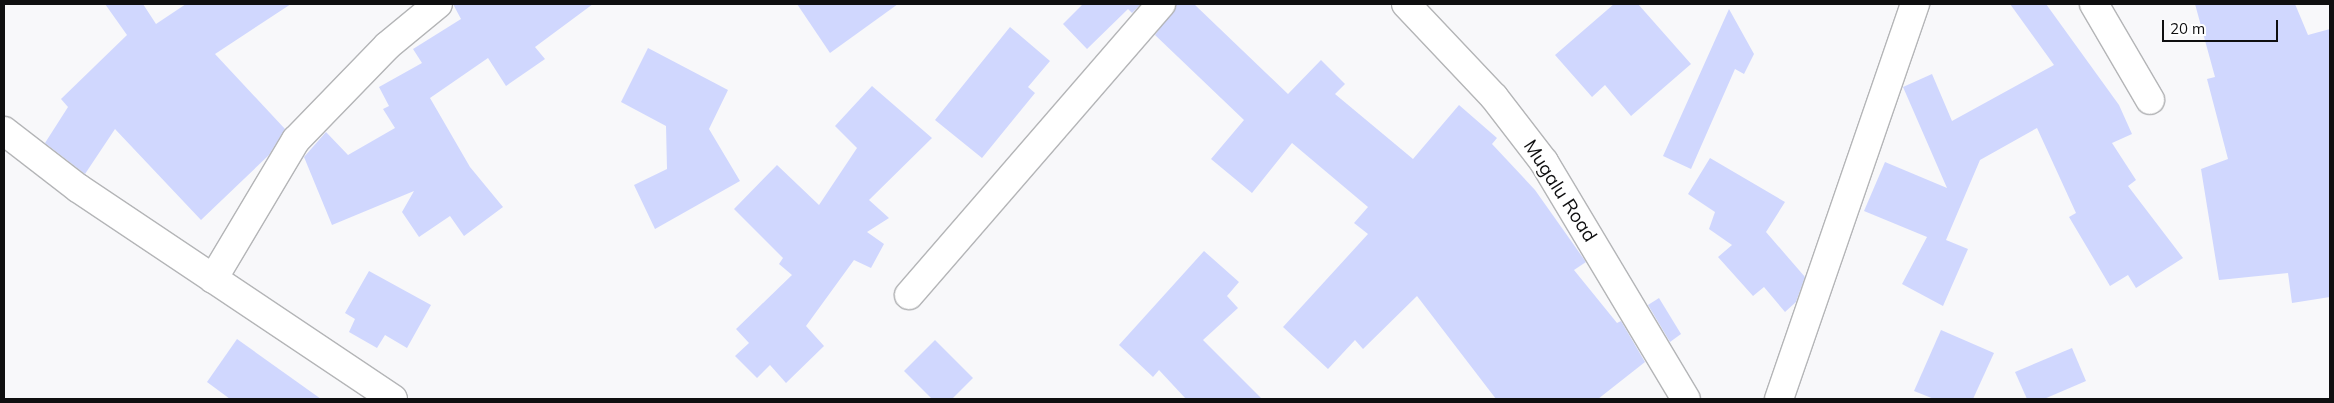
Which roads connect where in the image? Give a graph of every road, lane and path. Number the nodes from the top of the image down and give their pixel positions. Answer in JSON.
{"nodes":[{"id":1,"x":438,"y":4,"type":"edge"},
{"id":2,"x":1161,"y":4,"type":"edge"},
{"id":3,"x":1406,"y":4,"type":"edge"},
{"id":4,"x":1915,"y":4,"type":"edge"},
{"id":5,"x":2094,"y":4,"type":"edge"},
{"id":6,"x":2150,"y":100,"type":"dead end"},
{"id":7,"x":4,"y":130,"type":"edge"},
{"id":8,"x":214,"y":279,"type":"junction"},
{"id":9,"x":909,"y":294,"type":"dead end"},
{"id":10,"x":393,"y":399,"type":"edge"},
{"id":11,"x":1686,"y":399,"type":"edge"},
{"id":12,"x":1779,"y":399,"type":"edge"}],
"edges":[{"from":1,"to":8,"type":"street"},
{"from":2,"to":9,"type":"street"},
{"from":3,"to":11,"type":"street","name":"Mugalu Road"},
{"from":4,"to":12,"type":"street"},
{"from":5,"to":6,"type":"street"},
{"from":7,"to":8,"type":"street"},
{"from":8,"to":10,"type":"street"}]}
